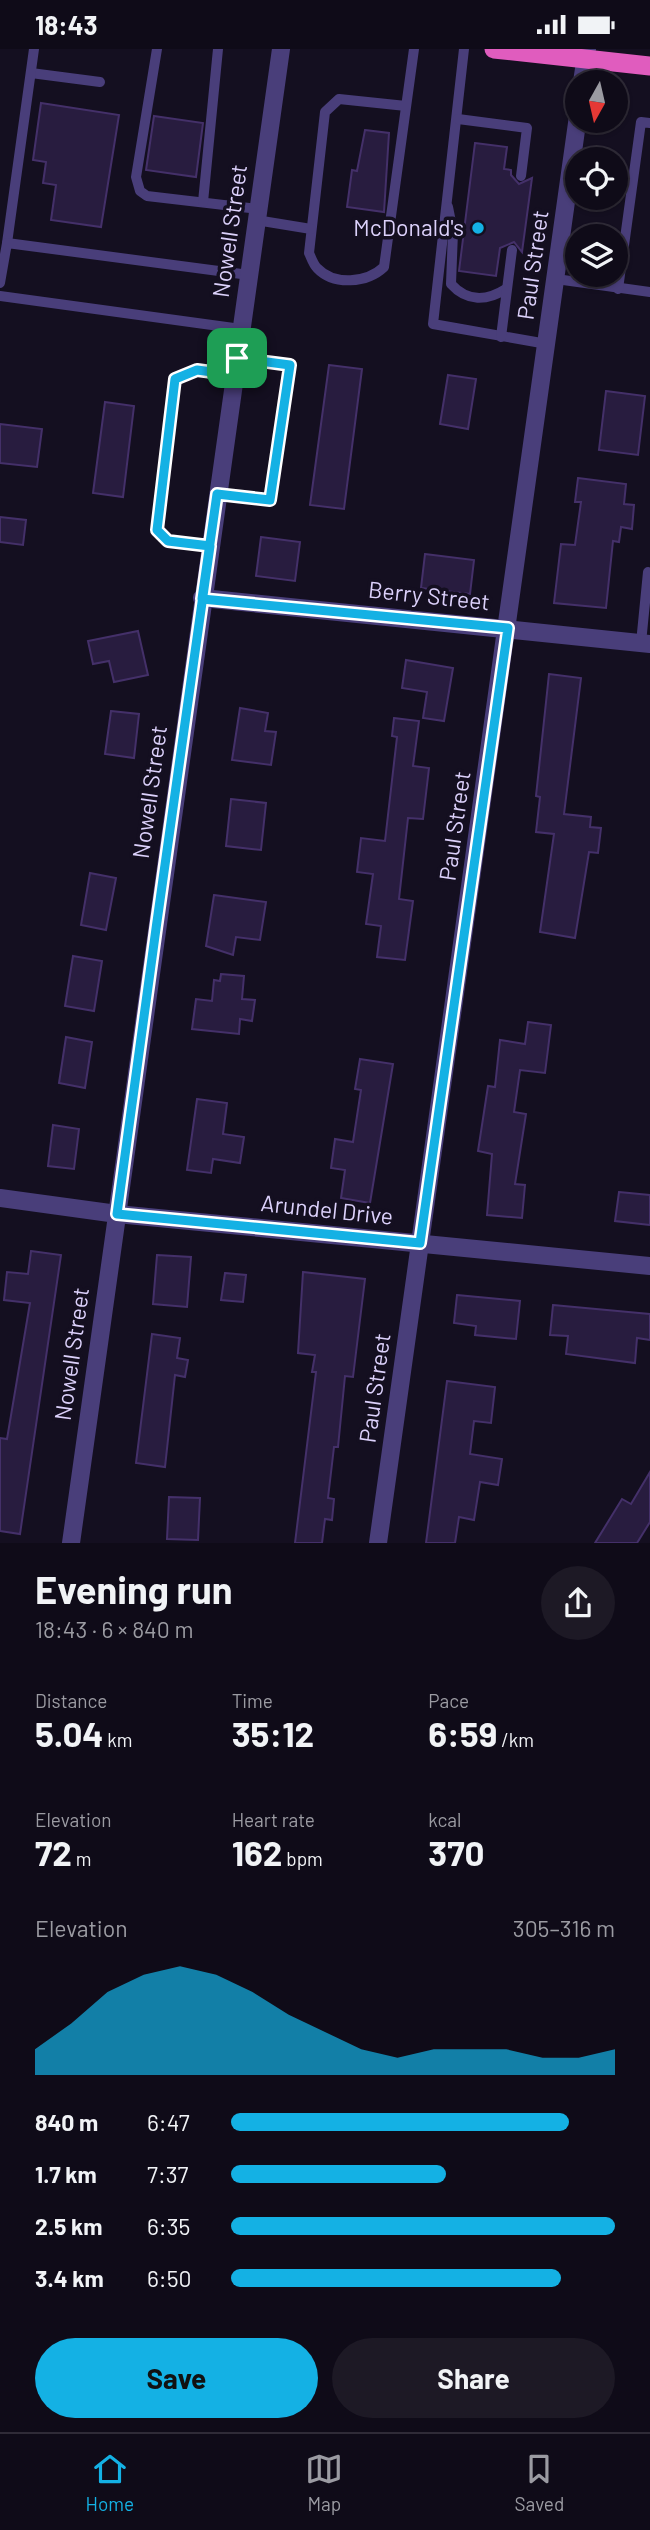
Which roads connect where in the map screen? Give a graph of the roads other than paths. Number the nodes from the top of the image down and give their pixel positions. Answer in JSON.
{"nodes":[{"id":1,"x":34,"y":49,"type":"edge"},
{"id":2,"x":157,"y":49,"type":"edge"},
{"id":3,"x":218,"y":49,"type":"edge"},
{"id":4,"x":281,"y":49,"type":"edge"},
{"id":5,"x":414,"y":49,"type":"edge"},
{"id":6,"x":464,"y":49,"type":"edge"},
{"id":7,"x":494,"y":49,"type":"edge"},
{"id":8,"x":586,"y":54,"type":"edge"},
{"id":9,"x":650,"y":66,"type":"edge"},
{"id":10,"x":31,"y":73,"type":"junction"},
{"id":11,"x":100,"y":82,"type":"dead end"},
{"id":12,"x":406,"y":106,"type":"junction"},
{"id":13,"x":458,"y":119,"type":"junction"},
{"id":14,"x":650,"y":123,"type":"edge"},
{"id":15,"x":576,"y":133,"type":"edge"},
{"id":16,"x":521,"y":176,"type":"dead end"},
{"id":17,"x":447,"y":198,"type":"junction"},
{"id":18,"x":203,"y":202,"type":"junction"},
{"id":19,"x":257,"y":214,"type":"junction"},
{"id":20,"x":311,"y":229,"type":"junction"},
{"id":21,"x":7,"y":243,"type":"junction"},
{"id":22,"x":512,"y":250,"type":"dead end"},
{"id":23,"x":249,"y":275,"type":"junction"},
{"id":24,"x":556,"y":279,"type":"junction"},
{"id":25,"x":0,"y":283,"type":"edge"},
{"id":26,"x":506,"y":289,"type":"junction"},
{"id":27,"x":618,"y":289,"type":"junction"},
{"id":28,"x":650,"y":292,"type":"edge"},
{"id":29,"x":0,"y":296,"type":"edge"},
{"id":30,"x":241,"y":329,"type":"junction"},
{"id":31,"x":500,"y":337,"type":"junction"},
{"id":32,"x":547,"y":344,"type":"junction"},
{"id":33,"x":236,"y":366,"type":"junction"},
{"id":34,"x":217,"y":494,"type":"junction"},
{"id":35,"x":210,"y":546,"type":"junction"},
{"id":36,"x":648,"y":572,"type":"dead end"},
{"id":37,"x":202,"y":599,"type":"junction"},
{"id":38,"x":508,"y":628,"type":"junction"},
{"id":39,"x":646,"y":644,"type":"edge"},
{"id":40,"x":0,"y":1198,"type":"edge"},
{"id":41,"x":117,"y":1214,"type":"junction"},
{"id":42,"x":420,"y":1243,"type":"junction"},
{"id":43,"x":650,"y":1265,"type":"edge"},
{"id":44,"x":71,"y":1543,"type":"edge"},
{"id":45,"x":378,"y":1543,"type":"edge"}],
"edges":[{"from":1,"to":10,"type":"lane"},
{"from":2,"to":18,"type":"lane"},
{"from":3,"to":18,"type":"lane"},
{"from":4,"to":19,"type":"street","name":"Nowell Street"},
{"from":5,"to":12,"type":"lane"},
{"from":6,"to":13,"type":"lane"},
{"from":7,"to":8,"type":"highway"},
{"from":8,"to":9,"type":"highway"},
{"from":10,"to":11,"type":"lane"},
{"from":10,"to":21,"type":"lane"},
{"from":12,"to":20,"type":"lane"},
{"from":12,"to":20,"type":"lane"},
{"from":13,"to":16,"type":"lane"},
{"from":13,"to":17,"type":"lane"},
{"from":14,"to":27,"type":"lane"},
{"from":15,"to":24,"type":"street","name":"Paul Street"},
{"from":17,"to":26,"type":"lane"},
{"from":17,"to":31,"type":"lane"},
{"from":18,"to":19,"type":"lane"},
{"from":19,"to":20,"type":"lane"},
{"from":19,"to":23,"type":"street","name":"Nowell Street"},
{"from":21,"to":23,"type":"lane"},
{"from":21,"to":25,"type":"lane"},
{"from":22,"to":26,"type":"lane"},
{"from":23,"to":30,"type":"street","name":"Nowell Street"},
{"from":24,"to":27,"type":"lane"},
{"from":24,"to":32,"type":"street","name":"Paul Street"},
{"from":26,"to":31,"type":"lane"},
{"from":27,"to":28,"type":"lane"},
{"from":29,"to":30,"type":"lane"},
{"from":30,"to":33,"type":"street","name":"Nowell Street"},
{"from":31,"to":32,"type":"lane"},
{"from":32,"to":38,"type":"street","name":"Paul Street"},
{"from":33,"to":34,"type":"street","name":"Nowell Street"},
{"from":33,"to":34,"type":"lane"},
{"from":33,"to":35,"type":"lane"},
{"from":34,"to":35,"type":"street","name":"Nowell Street"},
{"from":35,"to":37,"type":"street","name":"Nowell Street"},
{"from":36,"to":39,"type":"lane"},
{"from":37,"to":38,"type":"street","name":"Berry Street"},
{"from":37,"to":41,"type":"street","name":"Nowell Street"},
{"from":38,"to":39,"type":"street","name":"Berry Street"},
{"from":38,"to":42,"type":"street","name":"Paul Street"},
{"from":40,"to":41,"type":"street","name":"Arundel Drive"},
{"from":41,"to":42,"type":"street","name":"Arundel Drive"},
{"from":41,"to":44,"type":"street","name":"Nowell Street"},
{"from":42,"to":43,"type":"street","name":"Arundel Drive"},
{"from":42,"to":45,"type":"street","name":"Paul Street"}]}
